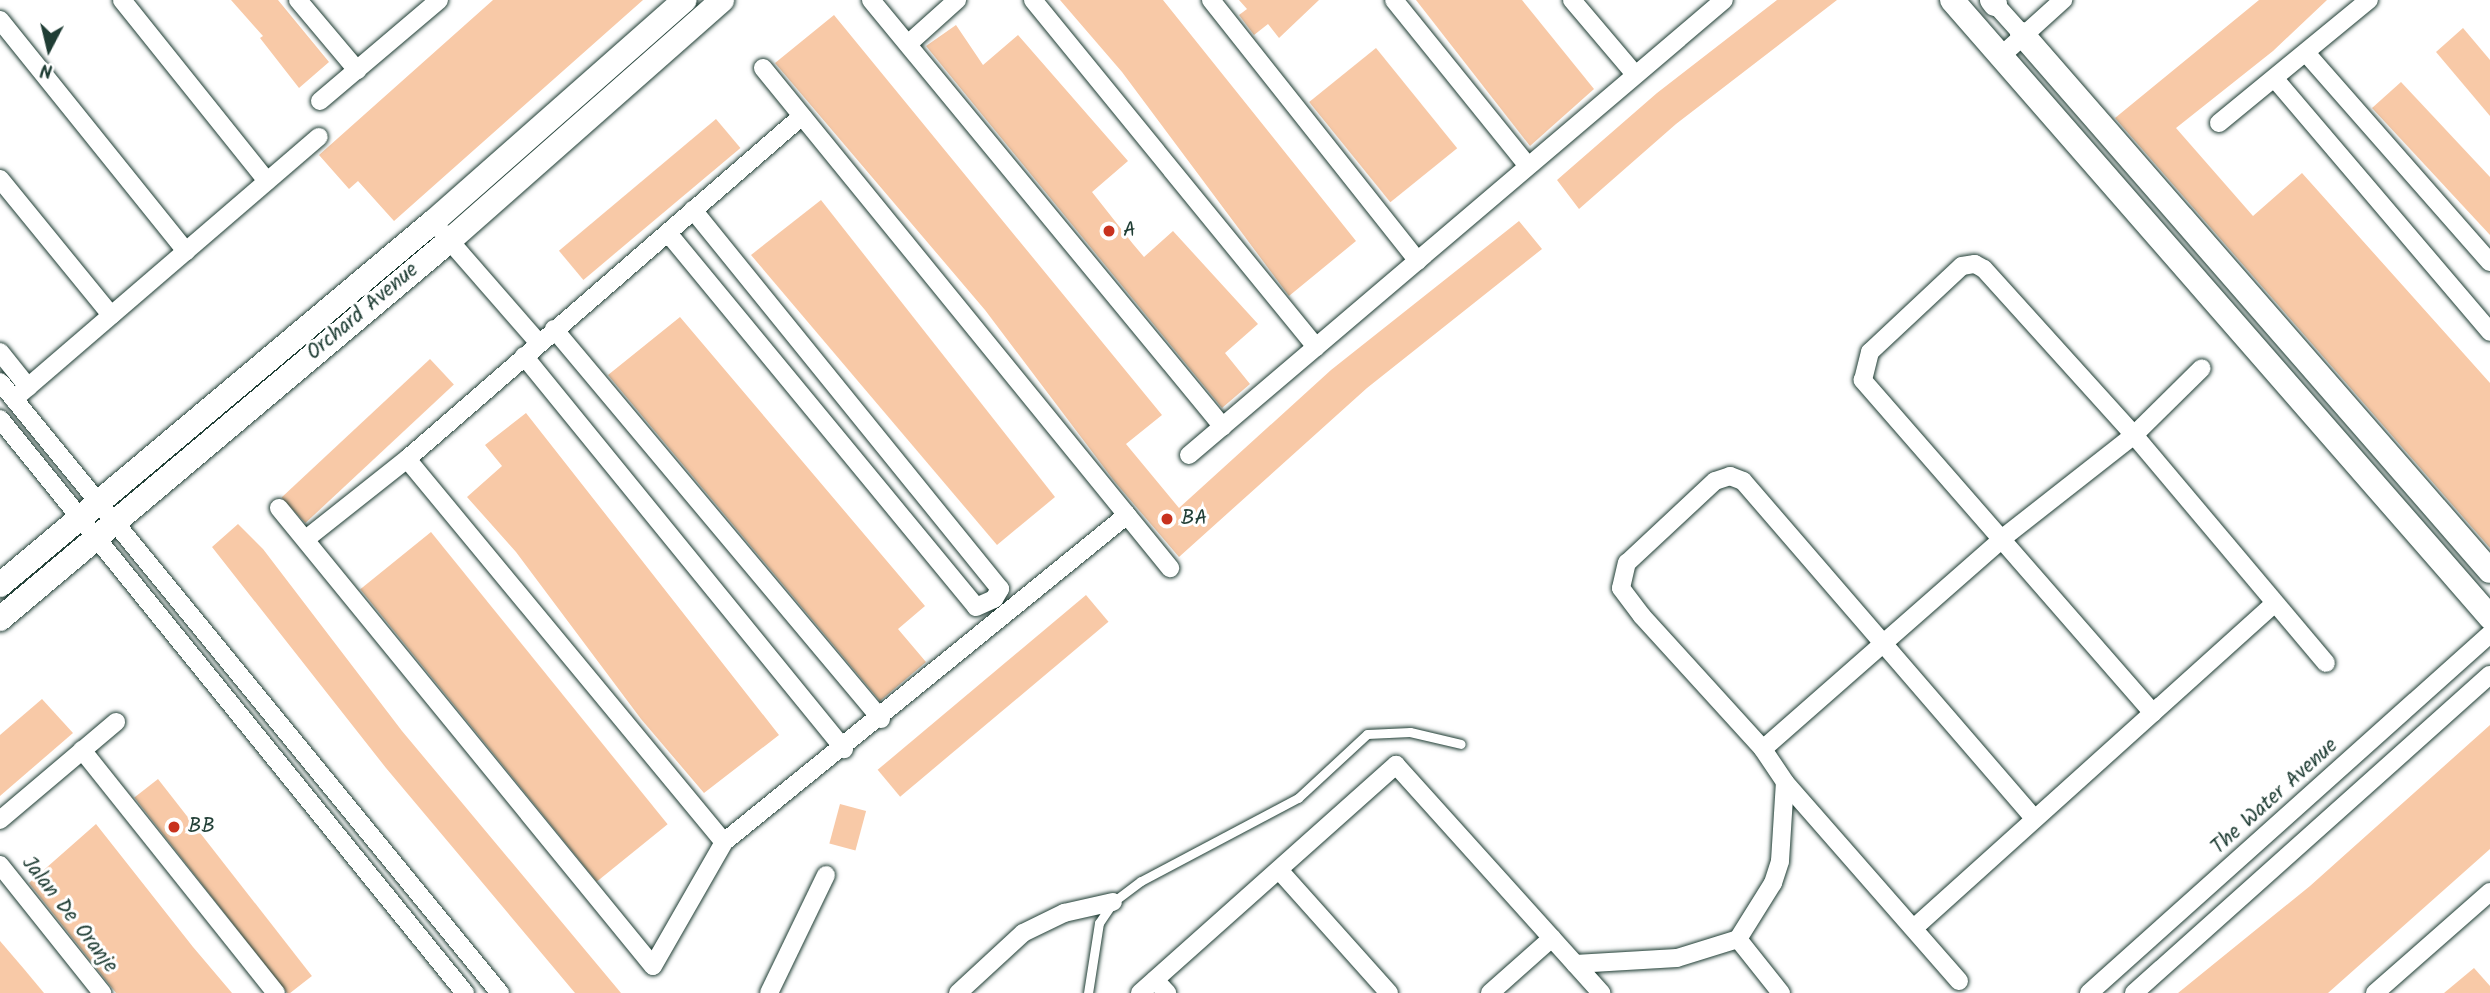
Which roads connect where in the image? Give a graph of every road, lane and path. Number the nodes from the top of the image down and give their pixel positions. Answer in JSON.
{"nodes":[{"id":1,"x":122,"y":0,"type":"edge"},
{"id":2,"x":298,"y":0,"type":"edge"},
{"id":3,"x":439,"y":0,"type":"edge"},
{"id":4,"x":685,"y":0,"type":"edge"},
{"id":5,"x":722,"y":0,"type":"edge"},
{"id":6,"x":871,"y":0,"type":"edge"},
{"id":7,"x":957,"y":0,"type":"edge"},
{"id":8,"x":1033,"y":0,"type":"edge"},
{"id":9,"x":1212,"y":0,"type":"edge"},
{"id":10,"x":1394,"y":0,"type":"edge"},
{"id":11,"x":1572,"y":0,"type":"edge"},
{"id":12,"x":1724,"y":0,"type":"edge"},
{"id":13,"x":1952,"y":0,"type":"edge"},
{"id":14,"x":2063,"y":0,"type":"edge"},
{"id":15,"x":2369,"y":0,"type":"edge"},
{"id":16,"x":1995,"y":1,"type":"edge"},
{"id":17,"x":1972,"y":24,"type":"junction"},
{"id":18,"x":2,"y":26,"type":"edge"},
{"id":19,"x":2022,"y":34,"type":"junction"},
{"id":20,"x":908,"y":44,"type":"junction"},
{"id":21,"x":2307,"y":54,"type":"junction"},
{"id":22,"x":2001,"y":56,"type":"junction"},
{"id":23,"x":763,"y":68,"type":"dead end"},
{"id":24,"x":357,"y":69,"type":"junction"},
{"id":25,"x":1634,"y":73,"type":"junction"},
{"id":26,"x":2275,"y":79,"type":"junction"},
{"id":27,"x":320,"y":101,"type":"dead end"},
{"id":28,"x":802,"y":116,"type":"junction"},
{"id":29,"x":2219,"y":123,"type":"dead end"},
{"id":30,"x":319,"y":137,"type":"dead end"},
{"id":31,"x":1528,"y":166,"type":"junction"},
{"id":32,"x":0,"y":179,"type":"edge"},
{"id":33,"x":267,"y":181,"type":"junction"},
{"id":34,"x":693,"y":210,"type":"junction"},
{"id":35,"x":442,"y":231,"type":"junction"},
{"id":36,"x":668,"y":233,"type":"junction"},
{"id":37,"x":186,"y":251,"type":"junction"},
{"id":38,"x":1418,"y":261,"type":"junction"},
{"id":39,"x":2490,"y":262,"type":"edge"},
{"id":40,"x":111,"y":315,"type":"junction"},
{"id":41,"x":554,"y":329,"type":"junction"},
{"id":42,"x":2490,"y":332,"type":"edge"},
{"id":43,"x":539,"y":343,"type":"junction"},
{"id":44,"x":1316,"y":347,"type":"junction"},
{"id":45,"x":0,"y":352,"type":"edge"},
{"id":46,"x":524,"y":356,"type":"junction"},
{"id":47,"x":2202,"y":368,"type":"dead end"},
{"id":48,"x":0,"y":382,"type":"edge"},
{"id":49,"x":28,"y":387,"type":"junction"},
{"id":50,"x":14,"y":399,"type":"junction"},
{"id":51,"x":0,"y":419,"type":"edge"},
{"id":52,"x":1223,"y":427,"type":"junction"},
{"id":53,"x":2134,"y":435,"type":"junction"},
{"id":54,"x":1189,"y":455,"type":"dead end"},
{"id":55,"x":407,"y":459,"type":"junction"},
{"id":56,"x":279,"y":508,"type":"dead end"},
{"id":57,"x":1127,"y":515,"type":"junction"},
{"id":58,"x":96,"y":520,"type":"junction"},
{"id":59,"x":2004,"y":537,"type":"junction"},
{"id":60,"x":306,"y":539,"type":"junction"},
{"id":61,"x":1170,"y":568,"type":"dead end"},
{"id":62,"x":2490,"y":571,"type":"edge"},
{"id":63,"x":0,"y":585,"type":"edge"},
{"id":64,"x":2274,"y":604,"type":"junction"},
{"id":65,"x":2490,"y":617,"type":"edge"},
{"id":66,"x":0,"y":619,"type":"edge"},
{"id":67,"x":2490,"y":635,"type":"edge"},
{"id":68,"x":1884,"y":646,"type":"junction"},
{"id":69,"x":2326,"y":663,"type":"dead end"},
{"id":70,"x":2490,"y":675,"type":"edge"},
{"id":71,"x":2418,"y":700,"type":"junction"},
{"id":72,"x":2152,"y":713,"type":"junction"},
{"id":73,"x":881,"y":719,"type":"junction"},
{"id":74,"x":116,"y":722,"type":"dead end"},
{"id":75,"x":2438,"y":723,"type":"junction"},
{"id":76,"x":1461,"y":744,"type":"dead end"},
{"id":77,"x":844,"y":748,"type":"junction"},
{"id":78,"x":1763,"y":749,"type":"junction"},
{"id":79,"x":82,"y":750,"type":"junction"},
{"id":80,"x":1785,"y":782,"type":"junction"},
{"id":81,"x":2034,"y":818,"type":"junction"},
{"id":82,"x":0,"y":821,"type":"edge"},
{"id":83,"x":361,"y":824,"type":"junction"},
{"id":84,"x":341,"y":840,"type":"junction"},
{"id":85,"x":724,"y":842,"type":"junction"},
{"id":86,"x":0,"y":865,"type":"edge"},
{"id":87,"x":1279,"y":870,"type":"junction"},
{"id":88,"x":826,"y":875,"type":"dead end"},
{"id":89,"x":2487,"y":901,"type":"edge"},
{"id":90,"x":1113,"y":902,"type":"junction"},
{"id":91,"x":1914,"y":928,"type":"junction"},
{"id":92,"x":1552,"y":938,"type":"junction"},
{"id":93,"x":1738,"y":939,"type":"junction"},
{"id":94,"x":1575,"y":964,"type":"junction"},
{"id":95,"x":1959,"y":981,"type":"dead end"},
{"id":96,"x":1161,"y":986,"type":"edge"},
{"id":97,"x":102,"y":993,"type":"edge"},
{"id":98,"x":276,"y":993,"type":"edge"},
{"id":99,"x":464,"y":993,"type":"edge"},
{"id":100,"x":500,"y":993,"type":"edge"},
{"id":101,"x":769,"y":993,"type":"edge"},
{"id":102,"x":958,"y":993,"type":"edge"},
{"id":103,"x":1088,"y":993,"type":"edge"},
{"id":104,"x":1140,"y":993,"type":"edge"},
{"id":105,"x":1389,"y":993,"type":"edge"},
{"id":106,"x":1490,"y":993,"type":"edge"},
{"id":107,"x":1601,"y":993,"type":"edge"},
{"id":108,"x":1781,"y":993,"type":"edge"},
{"id":109,"x":2089,"y":993,"type":"edge"},
{"id":110,"x":2134,"y":993,"type":"edge"},
{"id":111,"x":2375,"y":993,"type":"edge"}],
"edges":[{"from":1,"to":33,"type":"street"},
{"from":2,"to":24,"type":"street"},
{"from":3,"to":24,"type":"street"},
{"from":4,"to":35,"type":"street","name":"Orchard Avenue"},
{"from":5,"to":35,"type":"street","name":"Orchard Avenue"},
{"from":6,"to":20,"type":"street"},
{"from":7,"to":20,"type":"street"},
{"from":8,"to":44,"type":"street"},
{"from":9,"to":38,"type":"street"},
{"from":10,"to":31,"type":"street"},
{"from":11,"to":25,"type":"street"},
{"from":12,"to":25,"type":"street"},
{"from":13,"to":17,"type":"street"},
{"from":14,"to":19,"type":"street"},
{"from":15,"to":21,"type":"street"},
{"from":16,"to":17,"type":"street"},
{"from":16,"to":19,"type":"street"},
{"from":17,"to":22,"type":"street"},
{"from":18,"to":37,"type":"street"},
{"from":19,"to":22,"type":"street"},
{"from":19,"to":62,"type":"street"},
{"from":20,"to":52,"type":"street"},
{"from":21,"to":26,"type":"street"},
{"from":21,"to":39,"type":"street"},
{"from":22,"to":65,"type":"street"},
{"from":23,"to":28,"type":"street"},
{"from":24,"to":27,"type":"street"},
{"from":25,"to":31,"type":"street"},
{"from":26,"to":29,"type":"street"},
{"from":26,"to":42,"type":"street"},
{"from":28,"to":34,"type":"street"},
{"from":28,"to":57,"type":"street"},
{"from":30,"to":33,"type":"street"},
{"from":31,"to":38,"type":"street"},
{"from":32,"to":40,"type":"street"},
{"from":33,"to":37,"type":"street"},
{"from":34,"to":36,"type":"street"},
{"from":34,"to":36,"type":"street"},
{"from":35,"to":43,"type":"street"},
{"from":35,"to":58,"type":"street","name":"Orchard Avenue"},
{"from":36,"to":41,"type":"street"},
{"from":37,"to":40,"type":"street"},
{"from":38,"to":44,"type":"street"},
{"from":40,"to":49,"type":"street"},
{"from":41,"to":43,"type":"street"},
{"from":41,"to":73,"type":"street"},
{"from":43,"to":46,"type":"street"},
{"from":44,"to":52,"type":"street"},
{"from":45,"to":49,"type":"street"},
{"from":46,"to":55,"type":"street"},
{"from":46,"to":77,"type":"street"},
{"from":47,"to":53,"type":"street"},
{"from":48,"to":50,"type":"street"},
{"from":49,"to":50,"type":"street"},
{"from":50,"to":58,"type":"street"},
{"from":51,"to":58,"type":"street"},
{"from":52,"to":54,"type":"street"},
{"from":53,"to":59,"type":"street"},
{"from":53,"to":59,"type":"street"},
{"from":53,"to":64,"type":"street"},
{"from":55,"to":60,"type":"street"},
{"from":55,"to":85,"type":"street"},
{"from":56,"to":60,"type":"street"},
{"from":57,"to":61,"type":"street"},
{"from":57,"to":73,"type":"street"},
{"from":58,"to":63,"type":"street","name":"Orchard Avenue"},
{"from":58,"to":66,"type":"street","name":"Orchard Avenue"},
{"from":58,"to":83,"type":"street"},
{"from":58,"to":84,"type":"street"},
{"from":59,"to":68,"type":"street"},
{"from":59,"to":72,"type":"street"},
{"from":60,"to":85,"type":"street"},
{"from":64,"to":69,"type":"street"},
{"from":64,"to":72,"type":"street"},
{"from":67,"to":71,"type":"street","name":"The Water Avenue"},
{"from":68,"to":78,"type":"street"},
{"from":68,"to":78,"type":"street"},
{"from":68,"to":81,"type":"street"},
{"from":70,"to":75,"type":"street"},
{"from":71,"to":75,"type":"street"},
{"from":71,"to":109,"type":"street","name":"The Water Avenue"},
{"from":72,"to":81,"type":"street"},
{"from":73,"to":77,"type":"street"},
{"from":74,"to":79,"type":"street"},
{"from":75,"to":110,"type":"street"},
{"from":76,"to":90,"type":"lane"},
{"from":77,"to":85,"type":"street"},
{"from":78,"to":80,"type":"street"},
{"from":79,"to":82,"type":"street"},
{"from":79,"to":98,"type":"street"},
{"from":80,"to":91,"type":"street"},
{"from":80,"to":93,"type":"street"},
{"from":81,"to":91,"type":"street"},
{"from":83,"to":84,"type":"street"},
{"from":83,"to":100,"type":"street"},
{"from":84,"to":99,"type":"street"},
{"from":86,"to":97,"type":"street","name":"Jalan De Oranje"},
{"from":87,"to":92,"type":"street"},
{"from":87,"to":96,"type":"street"},
{"from":87,"to":105,"type":"street"},
{"from":88,"to":101,"type":"street"},
{"from":89,"to":111,"type":"street"},
{"from":90,"to":102,"type":"street"},
{"from":90,"to":103,"type":"lane"},
{"from":91,"to":95,"type":"street"},
{"from":92,"to":94,"type":"street"},
{"from":92,"to":106,"type":"street"},
{"from":93,"to":94,"type":"street"},
{"from":93,"to":108,"type":"street"},
{"from":94,"to":107,"type":"street"},
{"from":96,"to":104,"type":"street"}]}
